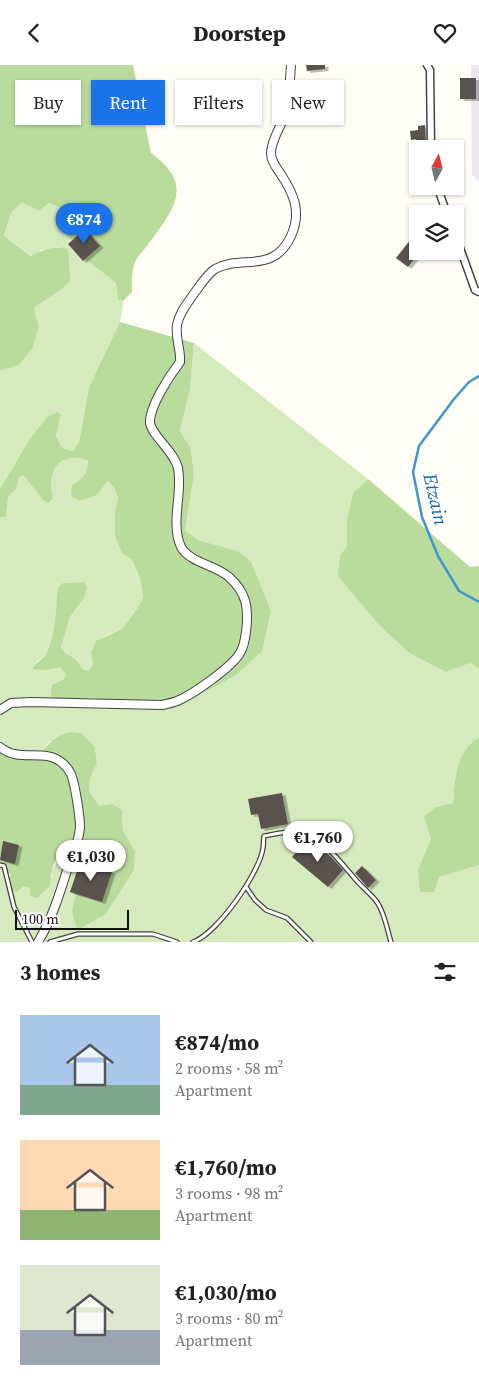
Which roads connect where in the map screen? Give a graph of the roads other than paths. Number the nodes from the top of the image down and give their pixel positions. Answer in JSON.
{"nodes":[{"id":1,"x":291,"y":65,"type":"edge"},
{"id":2,"x":427,"y":65,"type":"edge"},
{"id":3,"x":431,"y":140,"type":"edge"},
{"id":4,"x":464,"y":259,"type":"edge"},
{"id":5,"x":479,"y":292,"type":"edge"},
{"id":6,"x":0,"y":710,"type":"edge"},
{"id":7,"x":0,"y":747,"type":"edge"},
{"id":8,"x":0,"y":865,"type":"edge"},
{"id":9,"x":246,"y":887,"type":"junction"},
{"id":10,"x":32,"y":942,"type":"edge"},
{"id":11,"x":38,"y":942,"type":"edge"},
{"id":12,"x":50,"y":942,"type":"edge"},
{"id":13,"x":177,"y":942,"type":"edge"},
{"id":14,"x":193,"y":942,"type":"edge"},
{"id":15,"x":311,"y":942,"type":"edge"},
{"id":16,"x":391,"y":942,"type":"edge"}],
"edges":[{"from":1,"to":6,"type":"street"},
{"from":2,"to":3,"type":"street"},
{"from":4,"to":5,"type":"street"},
{"from":7,"to":11,"type":"street"},
{"from":8,"to":10,"type":"lane"},
{"from":9,"to":14,"type":"lane"},
{"from":9,"to":15,"type":"lane"},
{"from":9,"to":16,"type":"lane"},
{"from":12,"to":13,"type":"lane"}]}
